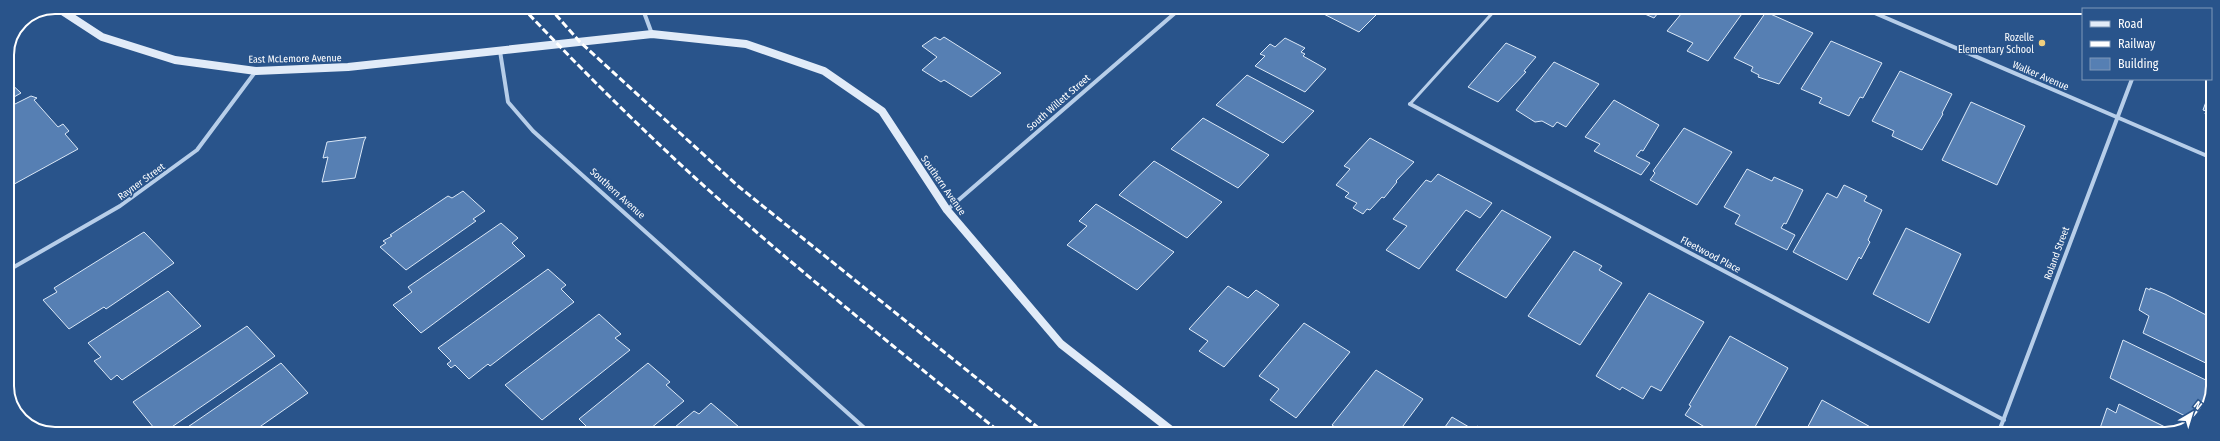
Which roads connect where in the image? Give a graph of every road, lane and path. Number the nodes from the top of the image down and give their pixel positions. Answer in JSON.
{"nodes":[{"id":1,"x":67,"y":14,"type":"edge"},
{"id":2,"x":645,"y":14,"type":"edge"},
{"id":3,"x":1175,"y":14,"type":"edge"},
{"id":4,"x":1492,"y":14,"type":"edge"},
{"id":5,"x":1877,"y":14,"type":"edge"},
{"id":6,"x":652,"y":34,"type":"junction"},
{"id":7,"x":500,"y":51,"type":"junction"},
{"id":8,"x":256,"y":71,"type":"junction"},
{"id":9,"x":2132,"y":80,"type":"edge"},
{"id":10,"x":1410,"y":104,"type":"joint"},
{"id":11,"x":2117,"y":116,"type":"junction"},
{"id":12,"x":2206,"y":155,"type":"edge"},
{"id":13,"x":947,"y":210,"type":"junction"},
{"id":14,"x":14,"y":267,"type":"edge"},
{"id":15,"x":2004,"y":420,"type":"junction"},
{"id":16,"x":863,"y":427,"type":"edge"},
{"id":17,"x":1167,"y":427,"type":"edge"},
{"id":18,"x":2001,"y":427,"type":"edge"}],
"edges":[{"from":1,"to":8,"type":"main road","name":"East McLemore Avenue"},
{"from":2,"to":6,"type":"street"},
{"from":3,"to":13,"type":"street","name":"South Willett Street"},
{"from":4,"to":10,"type":"lane"},
{"from":5,"to":11,"type":"street","name":"Walker Avenue"},
{"from":6,"to":7,"type":"main road","name":"Southern Avenue"},
{"from":6,"to":13,"type":"main road","name":"Southern Avenue"},
{"from":7,"to":8,"type":"main road","name":"East McLemore Avenue"},
{"from":7,"to":16,"type":"street","name":"Southern Avenue"},
{"from":8,"to":14,"type":"street","name":"Rayner Street"},
{"from":9,"to":11,"type":"street","name":"Roland Street"},
{"from":10,"to":15,"type":"street","name":"Fleetwood Place"},
{"from":11,"to":12,"type":"street","name":"Walker Avenue"},
{"from":11,"to":15,"type":"street","name":"Roland Street"},
{"from":13,"to":17,"type":"main road","name":"Southern Avenue"},
{"from":15,"to":18,"type":"street","name":"Roland Street"}]}
